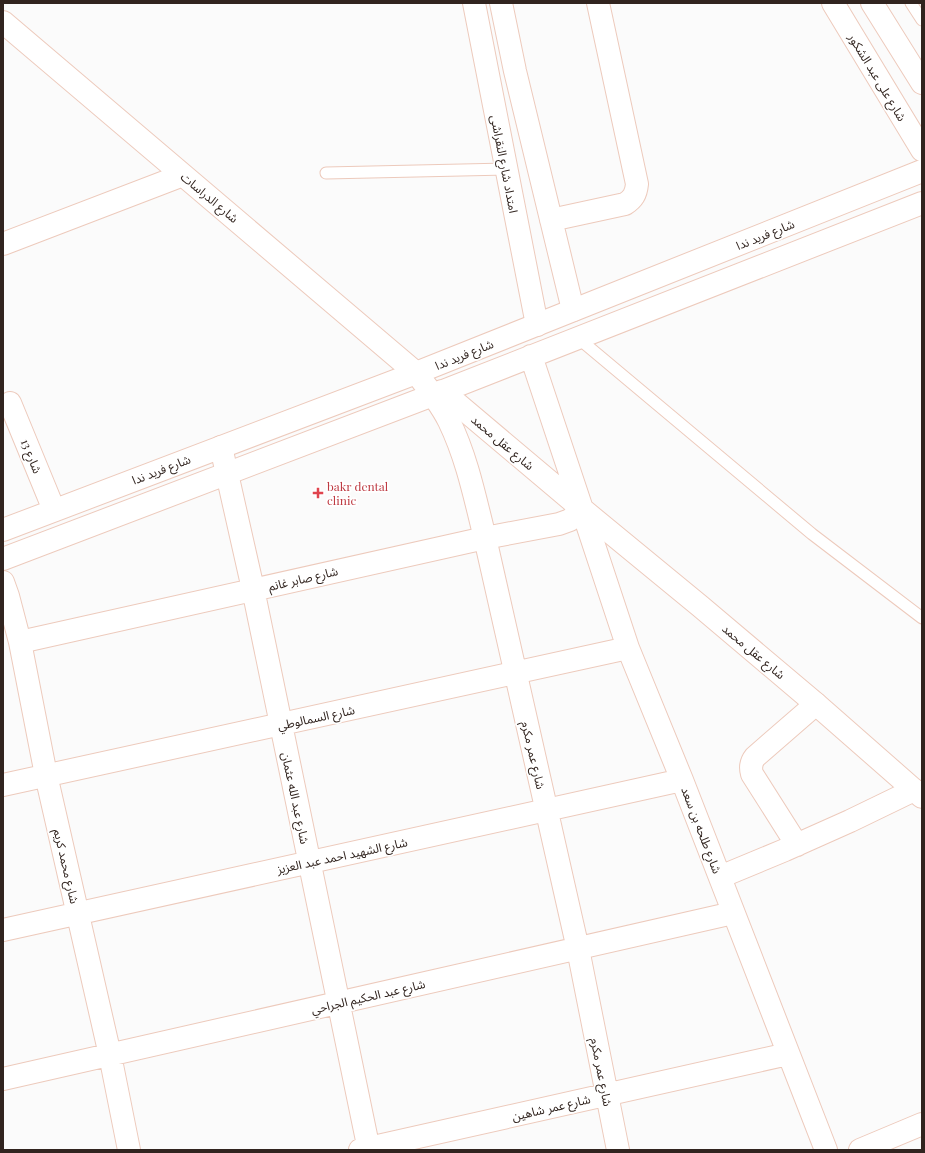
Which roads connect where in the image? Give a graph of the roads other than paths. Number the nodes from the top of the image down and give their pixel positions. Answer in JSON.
{"nodes":[{"id":1,"x":474,"y":3,"type":"edge"},
{"id":2,"x":503,"y":3,"type":"edge"},
{"id":3,"x":598,"y":3,"type":"edge"},
{"id":4,"x":833,"y":3,"type":"edge"},
{"id":5,"x":872,"y":3,"type":"edge"},
{"id":6,"x":911,"y":3,"type":"edge"},
{"id":7,"x":922,"y":20,"type":"edge"},
{"id":8,"x":3,"y":22,"type":"edge"},
{"id":9,"x":922,"y":83,"type":"edge"},
{"id":10,"x":922,"y":150,"type":"edge"},
{"id":11,"x":506,"y":169,"type":"junction"},
{"id":12,"x":922,"y":172,"type":"edge"},
{"id":13,"x":326,"y":173,"type":"dead end"},
{"id":14,"x":183,"y":175,"type":"junction"},
{"id":15,"x":922,"y":203,"type":"edge"},
{"id":16,"x":840,"y":204,"type":"junction"},
{"id":17,"x":551,"y":220,"type":"junction"},
{"id":18,"x":853,"y":230,"type":"junction"},
{"id":19,"x":3,"y":244,"type":"edge"},
{"id":20,"x":573,"y":310,"type":"junction"},
{"id":21,"x":537,"y":325,"type":"junction"},
{"id":22,"x":578,"y":338,"type":"junction"},
{"id":23,"x":531,"y":356,"type":"junction"},
{"id":24,"x":416,"y":373,"type":"junction"},
{"id":25,"x":438,"y":393,"type":"junction"},
{"id":26,"x":10,"y":403,"type":"dead end"},
{"id":27,"x":222,"y":446,"type":"junction"},
{"id":28,"x":228,"y":473,"type":"junction"},
{"id":29,"x":582,"y":509,"type":"junction"},
{"id":30,"x":54,"y":510,"type":"junction"},
{"id":31,"x":3,"y":530,"type":"edge"},
{"id":32,"x":485,"y":538,"type":"junction"},
{"id":33,"x":3,"y":558,"type":"edge"},
{"id":34,"x":3,"y":582,"type":"edge"},
{"id":35,"x":253,"y":590,"type":"junction"},
{"id":36,"x":922,"y":618,"type":"edge"},
{"id":37,"x":20,"y":642,"type":"junction"},
{"id":38,"x":628,"y":648,"type":"junction"},
{"id":39,"x":516,"y":674,"type":"junction"},
{"id":40,"x":816,"y":704,"type":"junction"},
{"id":41,"x":281,"y":725,"type":"junction"},
{"id":42,"x":46,"y":775,"type":"junction"},
{"id":43,"x":682,"y":780,"type":"junction"},
{"id":44,"x":3,"y":785,"type":"edge"},
{"id":45,"x":918,"y":794,"type":"edge"},
{"id":46,"x":546,"y":810,"type":"junction"},
{"id":47,"x":797,"y":845,"type":"junction"},
{"id":48,"x":309,"y":862,"type":"junction"},
{"id":49,"x":720,"y":876,"type":"junction"},
{"id":50,"x":78,"y":913,"type":"junction"},
{"id":51,"x":734,"y":913,"type":"junction"},
{"id":52,"x":3,"y":930,"type":"edge"},
{"id":53,"x":578,"y":949,"type":"junction"},
{"id":54,"x":338,"y":1003,"type":"junction"},
{"id":55,"x":788,"y":1054,"type":"junction"},
{"id":56,"x":110,"y":1055,"type":"junction"},
{"id":57,"x":3,"y":1079,"type":"edge"},
{"id":58,"x":607,"y":1094,"type":"junction"},
{"id":59,"x":922,"y":1124,"type":"edge"},
{"id":60,"x":895,"y":1143,"type":"edge"},
{"id":61,"x":366,"y":1149,"type":"edge"},
{"id":62,"x":129,"y":1150,"type":"edge"},
{"id":63,"x":618,"y":1150,"type":"edge"},
{"id":64,"x":826,"y":1150,"type":"edge"},
{"id":65,"x":860,"y":1150,"type":"edge"}],
"edges":[{"from":1,"to":11,"type":"street","name":"امتداد شارع النقراشى"},
{"from":2,"to":17,"type":"street"},
{"from":3,"to":17,"type":"street"},
{"from":4,"to":10,"type":"street","name":"شارع على عبد الشكور"},
{"from":5,"to":9,"type":"street"},
{"from":6,"to":7,"type":"lane"},
{"from":8,"to":14,"type":"street","name":"شارع الدراسات"},
{"from":11,"to":13,"type":"lane"},
{"from":11,"to":21,"type":"street","name":"امتداد شارع النقراشى"},
{"from":12,"to":16,"type":"street","name":"شارع فريد ندا"},
{"from":14,"to":19,"type":"street"},
{"from":14,"to":24,"type":"street","name":"شارع الدراسات"},
{"from":15,"to":18,"type":"street"},
{"from":16,"to":18,"type":"street"},
{"from":16,"to":20,"type":"street","name":"شارع فريد ندا"},
{"from":17,"to":20,"type":"street"},
{"from":18,"to":22,"type":"street"},
{"from":20,"to":21,"type":"street","name":"شارع فريد ندا"},
{"from":21,"to":24,"type":"street","name":"شارع فريد ندا"},
{"from":22,"to":23,"type":"street"},
{"from":22,"to":36,"type":"lane"},
{"from":23,"to":25,"type":"street"},
{"from":23,"to":29,"type":"street"},
{"from":24,"to":25,"type":"street","name":"شارع عمر مكرم"},
{"from":24,"to":27,"type":"street","name":"شارع فريد ندا"},
{"from":25,"to":28,"type":"street"},
{"from":25,"to":29,"type":"street","name":"شارع عقل محمد"},
{"from":25,"to":32,"type":"street","name":"شارع عمر مكرم"},
{"from":26,"to":30,"type":"street","name":"شارع 13"},
{"from":27,"to":28,"type":"street","name":"شارع عبد الله عثمان"},
{"from":27,"to":30,"type":"street","name":"شارع فريد ندا"},
{"from":28,"to":33,"type":"street"},
{"from":28,"to":35,"type":"street","name":"شارع عبد الله عثمان"},
{"from":29,"to":32,"type":"street","name":"شارع صابر غانم"},
{"from":29,"to":38,"type":"street","name":"شارع طلحه بن سعد"},
{"from":29,"to":40,"type":"street","name":"شارع عقل محمد"},
{"from":30,"to":31,"type":"street","name":"شارع فريد ندا"},
{"from":32,"to":35,"type":"street","name":"شارع صابر غانم"},
{"from":32,"to":39,"type":"street","name":"شارع عمر مكرم"},
{"from":34,"to":37,"type":"street","name":"شارع محمد كريم"},
{"from":35,"to":37,"type":"street","name":"شارع صابر غانم"},
{"from":35,"to":41,"type":"street","name":"شارع عبد الله عثمان"},
{"from":37,"to":42,"type":"street","name":"شارع محمد كريم"},
{"from":38,"to":39,"type":"street","name":"شارع السمالوطي"},
{"from":38,"to":43,"type":"street","name":"شارع طلحه بن سعد"},
{"from":39,"to":41,"type":"street","name":"شارع السمالوطي"},
{"from":39,"to":46,"type":"street","name":"شارع عمر مكرم"},
{"from":40,"to":45,"type":"street","name":"شارع عقل محمد"},
{"from":40,"to":47,"type":"street"},
{"from":41,"to":42,"type":"street","name":"شارع السمالوطي"},
{"from":41,"to":48,"type":"street","name":"شارع عبد الله عثمان"},
{"from":42,"to":44,"type":"street","name":"شارع السمالوطي"},
{"from":42,"to":50,"type":"street","name":"شارع محمد كريم"},
{"from":43,"to":46,"type":"street","name":"شارع الشهيد احمد عبد العزيز"},
{"from":43,"to":49,"type":"street","name":"شارع طلحه بن سعد"},
{"from":45,"to":47,"type":"street"},
{"from":46,"to":48,"type":"street","name":"شارع الشهيد احمد عبد العزيز"},
{"from":46,"to":53,"type":"street","name":"شارع عمر مكرم"},
{"from":47,"to":49,"type":"street"},
{"from":48,"to":50,"type":"street","name":"شارع الشهيد احمد عبد العزيز"},
{"from":48,"to":54,"type":"street","name":"شارع عبد الله عثمان"},
{"from":49,"to":51,"type":"street","name":"شارع طلحه بن سعد"},
{"from":50,"to":52,"type":"street","name":"شارع الشهيد احمد عبد العزيز"},
{"from":50,"to":56,"type":"street","name":"شارع محمد كريم"},
{"from":51,"to":53,"type":"street","name":"شارع عبد الحكيم الجراحي"},
{"from":51,"to":55,"type":"street","name":"شارع طلحه بن سعد"},
{"from":53,"to":54,"type":"street","name":"شارع عبد الحكيم الجراحي"},
{"from":53,"to":58,"type":"street","name":"شارع عمر مكرم"},
{"from":54,"to":56,"type":"street","name":"شارع عبد الحكيم الجراحي"},
{"from":54,"to":61,"type":"street","name":"شارع عبد الله عثمان"},
{"from":55,"to":58,"type":"street","name":"شارع عمر شاهين"},
{"from":55,"to":64,"type":"street","name":"شارع طلحه بن سعد"},
{"from":56,"to":57,"type":"street","name":"شارع عبد الحكيم الجراحي"},
{"from":56,"to":62,"type":"street","name":"شارع محمد كريم"},
{"from":58,"to":61,"type":"street","name":"شارع عمر شاهين"},
{"from":58,"to":63,"type":"street","name":"شارع عمر مكرم"},
{"from":59,"to":60,"type":"street"},
{"from":60,"to":65,"type":"street"}]}
